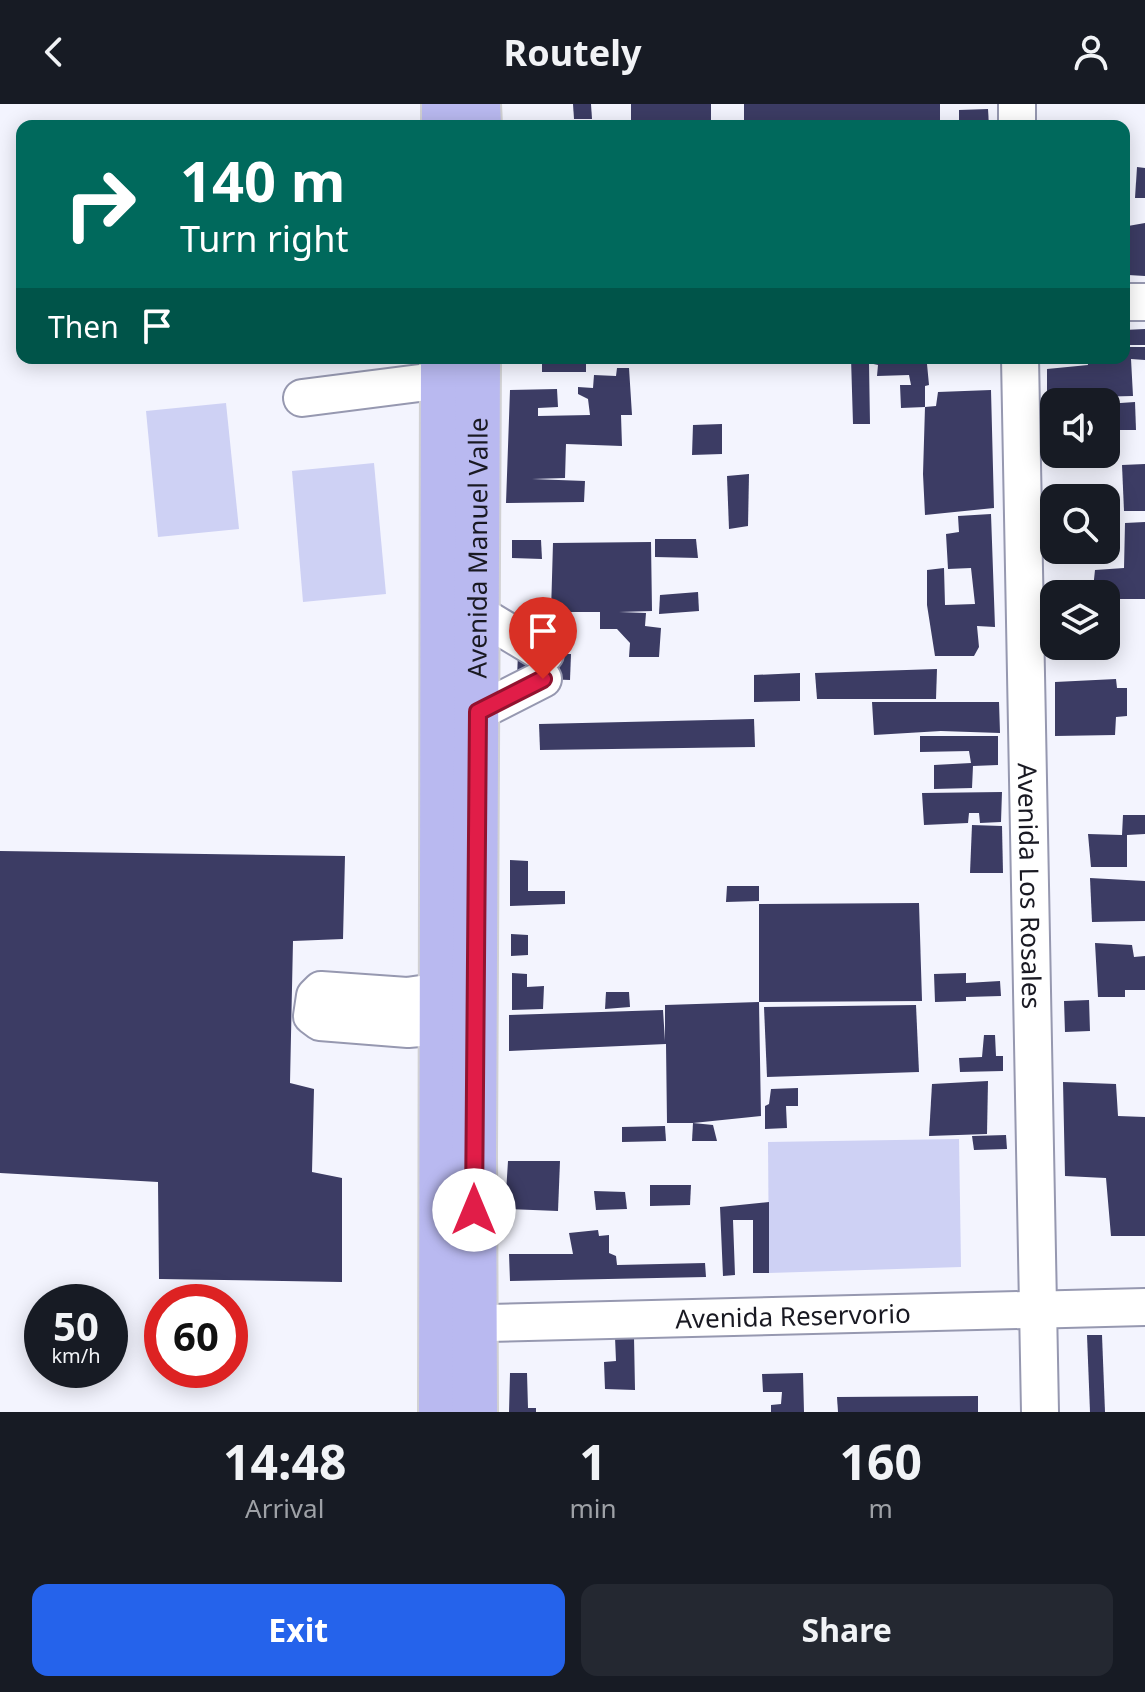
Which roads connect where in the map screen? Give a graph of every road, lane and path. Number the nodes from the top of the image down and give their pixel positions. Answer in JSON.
{"nodes":[{"id":1,"x":1020,"y":364,"type":"edge"},
{"id":2,"x":455,"y":365,"type":"edge"},
{"id":3,"x":302,"y":398,"type":"dead end"},
{"id":4,"x":477,"y":613,"type":"junction"},
{"id":5,"x":478,"y":712,"type":"junction"},
{"id":6,"x":1145,"y":1307,"type":"edge"},
{"id":7,"x":1038,"y":1309,"type":"junction"},
{"id":8,"x":458,"y":1324,"type":"junction"},
{"id":9,"x":441,"y":1412,"type":"edge"},
{"id":10,"x":475,"y":1412,"type":"edge"},
{"id":11,"x":1040,"y":1412,"type":"edge"}],
"edges":[{"from":1,"to":7,"type":"street","name":"Avenida Los Rosales"},
{"from":2,"to":3,"type":"street"},
{"from":2,"to":4,"type":"main road","name":"Avenida Manuel Valle"},
{"from":2,"to":8,"type":"main road","name":"Avenida Manuel Valle"},
{"from":4,"to":5,"type":"main road","name":"Avenida Manuel Valle"},
{"from":4,"to":5,"type":"street"},
{"from":5,"to":8,"type":"main road","name":"Avenida Manuel Valle"},
{"from":6,"to":7,"type":"street","name":"Avenida Reservorio"},
{"from":7,"to":8,"type":"street","name":"Avenida Reservorio"},
{"from":7,"to":11,"type":"street","name":"Avenida Los Rosales"},
{"from":8,"to":9,"type":"main road","name":"Avenida Manuel Valle"},
{"from":8,"to":10,"type":"main road","name":"Avenida Manuel Valle"}]}
